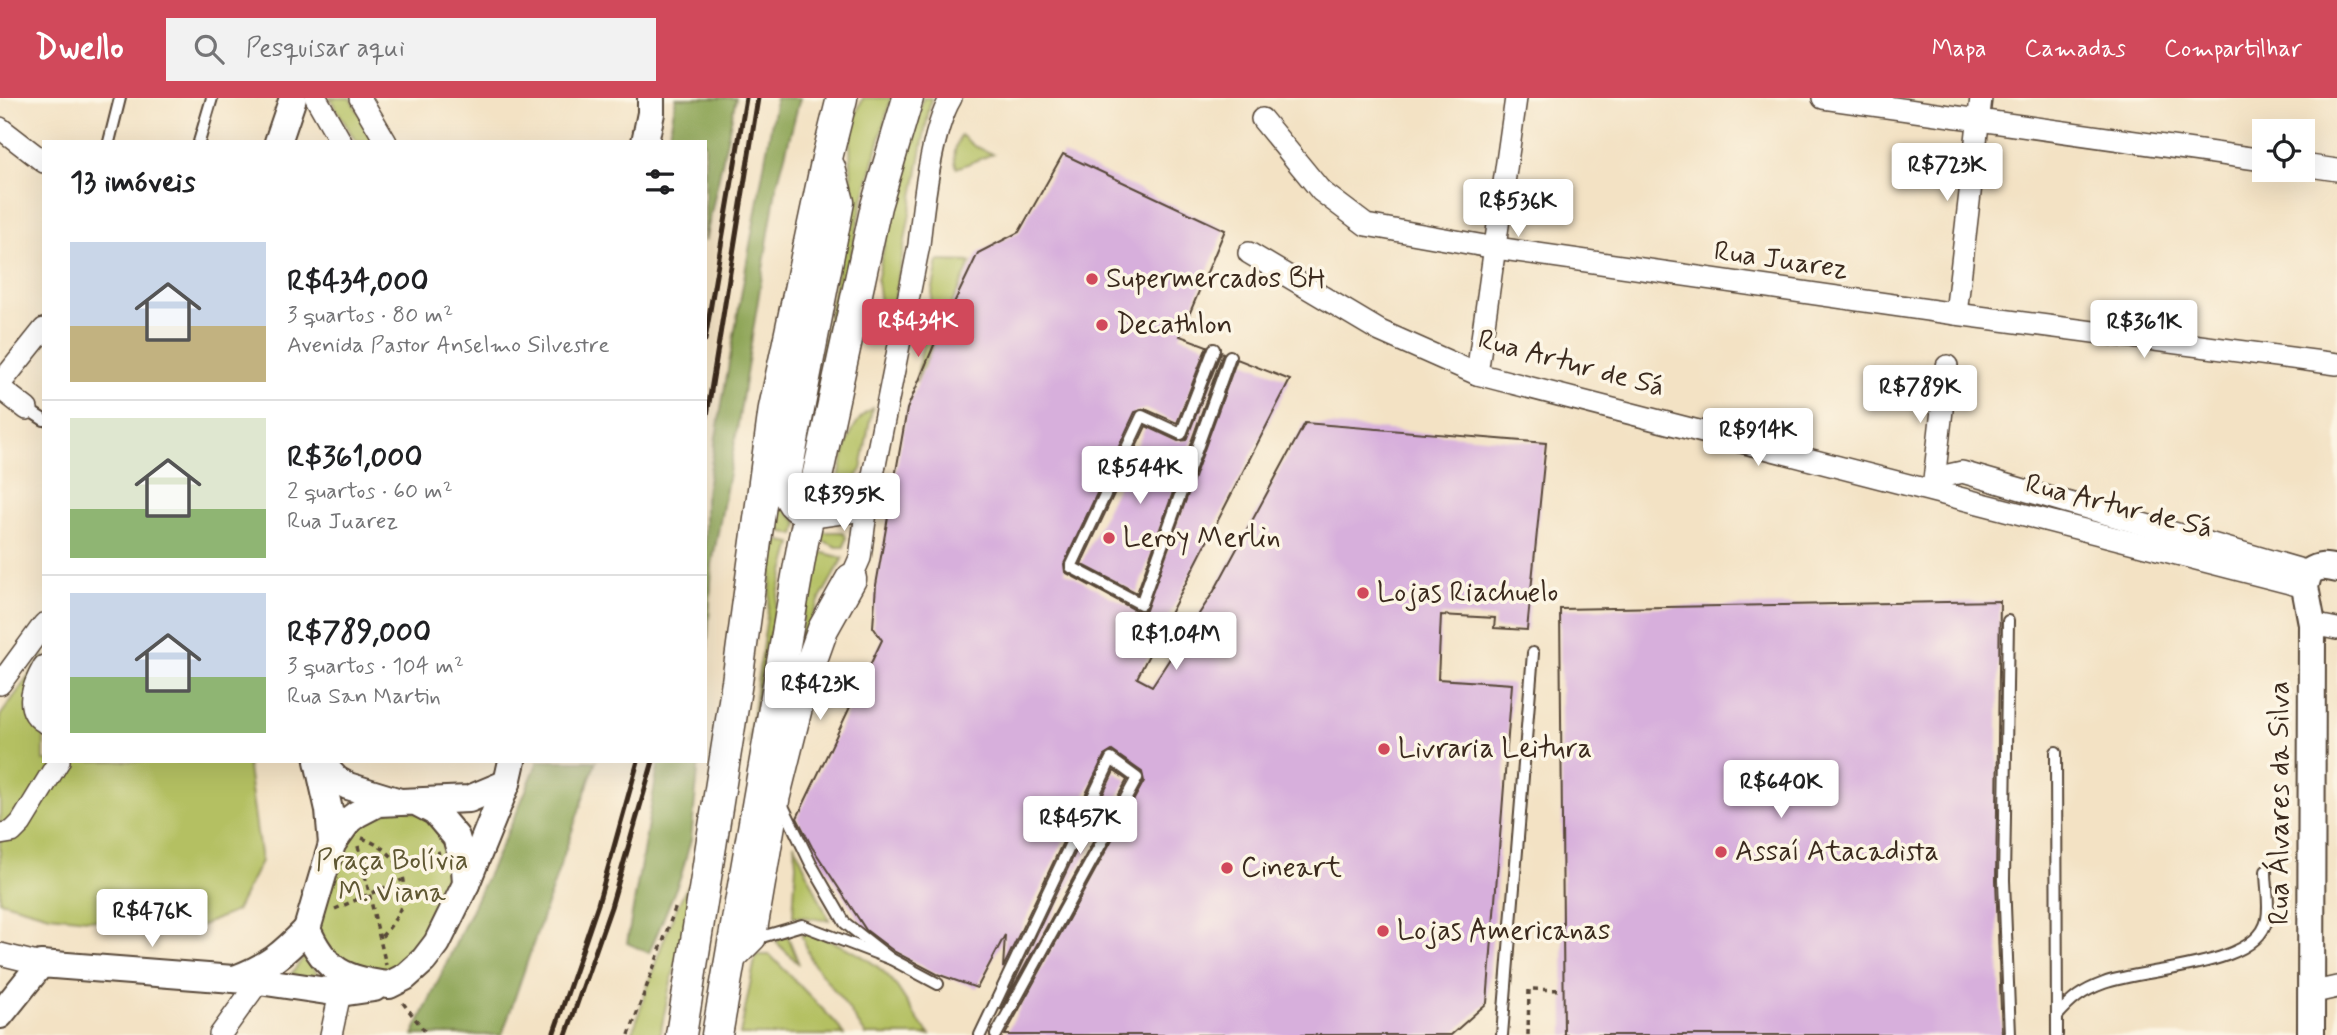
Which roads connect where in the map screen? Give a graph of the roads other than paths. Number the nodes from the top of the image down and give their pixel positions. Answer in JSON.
{"nodes":[{"id":1,"x":120,"y":98,"type":"edge"},
{"id":2,"x":212,"y":98,"type":"edge"},
{"id":3,"x":293,"y":98,"type":"edge"},
{"id":4,"x":316,"y":98,"type":"edge"},
{"id":5,"x":360,"y":98,"type":"edge"},
{"id":6,"x":651,"y":98,"type":"edge"},
{"id":7,"x":842,"y":98,"type":"edge"},
{"id":8,"x":908,"y":98,"type":"edge"},
{"id":9,"x":951,"y":98,"type":"edge"},
{"id":10,"x":1516,"y":98,"type":"edge"},
{"id":11,"x":1823,"y":98,"type":"edge"},
{"id":12,"x":1979,"y":108,"type":"edge"},
{"id":13,"x":1262,"y":119,"type":"dead end"},
{"id":14,"x":0,"y":128,"type":"edge"},
{"id":15,"x":110,"y":140,"type":"edge"},
{"id":16,"x":200,"y":140,"type":"edge"},
{"id":17,"x":279,"y":140,"type":"edge"},
{"id":18,"x":340,"y":140,"type":"edge"},
{"id":19,"x":385,"y":140,"type":"edge"},
{"id":20,"x":645,"y":140,"type":"edge"},
{"id":21,"x":827,"y":158,"type":"junction"},
{"id":22,"x":2252,"y":158,"type":"edge"},
{"id":23,"x":42,"y":160,"type":"edge"},
{"id":24,"x":2315,"y":167,"type":"edge"},
{"id":25,"x":2337,"y":170,"type":"edge"},
{"id":26,"x":1496,"y":248,"type":"junction"},
{"id":27,"x":1249,"y":253,"type":"dead end"},
{"id":28,"x":1956,"y":314,"type":"junction"},
{"id":29,"x":42,"y":332,"type":"edge"},
{"id":30,"x":1214,"y":349,"type":"dead end"},
{"id":31,"x":1230,"y":356,"type":"dead end"},
{"id":32,"x":2337,"y":364,"type":"edge"},
{"id":33,"x":1947,"y":366,"type":"dead end"},
{"id":34,"x":1477,"y":374,"type":"junction"},
{"id":35,"x":0,"y":386,"type":"edge"},
{"id":36,"x":35,"y":414,"type":"edge"},
{"id":37,"x":1934,"y":488,"type":"junction"},
{"id":38,"x":867,"y":505,"type":"junction"},
{"id":39,"x":811,"y":513,"type":"junction"},
{"id":40,"x":2337,"y":569,"type":"edge"},
{"id":41,"x":851,"y":579,"type":"junction"},
{"id":42,"x":2307,"y":579,"type":"junction"},
{"id":43,"x":2008,"y":621,"type":"dead end"},
{"id":44,"x":2324,"y":626,"type":"edge"},
{"id":45,"x":42,"y":627,"type":"edge"},
{"id":46,"x":1533,"y":653,"type":"dead end"},
{"id":47,"x":42,"y":671,"type":"edge"},
{"id":48,"x":0,"y":684,"type":"edge"},
{"id":49,"x":42,"y":720,"type":"edge"},
{"id":50,"x":2056,"y":752,"type":"dead end"},
{"id":51,"x":767,"y":756,"type":"junction"},
{"id":52,"x":58,"y":763,"type":"edge"},
{"id":53,"x":318,"y":763,"type":"edge"},
{"id":54,"x":320,"y":763,"type":"edge"},
{"id":55,"x":509,"y":772,"type":"edge"},
{"id":56,"x":779,"y":798,"type":"junction"},
{"id":57,"x":407,"y":802,"type":"junction"},
{"id":58,"x":0,"y":834,"type":"edge"},
{"id":59,"x":344,"y":839,"type":"junction"},
{"id":60,"x":2266,"y":871,"type":"dead end"},
{"id":61,"x":466,"y":884,"type":"junction"},
{"id":62,"x":317,"y":920,"type":"junction"},
{"id":63,"x":755,"y":939,"type":"junction"},
{"id":64,"x":0,"y":954,"type":"edge"},
{"id":65,"x":891,"y":959,"type":"junction"},
{"id":66,"x":731,"y":963,"type":"junction"},
{"id":67,"x":41,"y":964,"type":"junction"},
{"id":68,"x":387,"y":974,"type":"junction"},
{"id":69,"x":246,"y":980,"type":"junction"},
{"id":70,"x":938,"y":985,"type":"dead end"},
{"id":71,"x":2337,"y":987,"type":"edge"},
{"id":72,"x":340,"y":993,"type":"junction"},
{"id":73,"x":2310,"y":993,"type":"junction"},
{"id":74,"x":0,"y":1015,"type":"edge"},
{"id":75,"x":2057,"y":1016,"type":"junction"},
{"id":76,"x":220,"y":1035,"type":"edge"},
{"id":77,"x":331,"y":1035,"type":"edge"},
{"id":78,"x":681,"y":1035,"type":"edge"},
{"id":79,"x":717,"y":1035,"type":"edge"},
{"id":80,"x":980,"y":1035,"type":"edge"},
{"id":81,"x":996,"y":1035,"type":"edge"},
{"id":82,"x":1502,"y":1035,"type":"edge"},
{"id":83,"x":2010,"y":1035,"type":"edge"},
{"id":84,"x":2057,"y":1035,"type":"edge"},
{"id":85,"x":2311,"y":1035,"type":"edge"}],
"edges":[{"from":1,"to":15,"type":"lane"},
{"from":2,"to":16,"type":"lane"},
{"from":3,"to":17,"type":"street"},
{"from":4,"to":18,"type":"street"},
{"from":5,"to":19,"type":"street"},
{"from":6,"to":20,"type":"street"},
{"from":7,"to":21,"type":"main road"},
{"from":8,"to":39,"type":"main road"},
{"from":9,"to":38,"type":"street"},
{"from":10,"to":26,"type":"street"},
{"from":11,"to":12,"type":"street"},
{"from":12,"to":22,"type":"street"},
{"from":12,"to":28,"type":"street"},
{"from":13,"to":26,"type":"street","name":"Rua Juarez"},
{"from":14,"to":23,"type":"street"},
{"from":21,"to":39,"type":"main road"},
{"from":21,"to":78,"type":"main road"},
{"from":24,"to":25,"type":"street"},
{"from":26,"to":28,"type":"street","name":"Rua Juarez"},
{"from":26,"to":34,"type":"street"},
{"from":27,"to":34,"type":"street","name":"Rua Artur de Sá"},
{"from":28,"to":32,"type":"street","name":"Rua Juarez"},
{"from":29,"to":35,"type":"street"},
{"from":30,"to":31,"type":"lane"},
{"from":33,"to":37,"type":"street"},
{"from":34,"to":37,"type":"street","name":"Rua Artur de Sá"},
{"from":35,"to":36,"type":"street"},
{"from":37,"to":42,"type":"street","name":"Rua Artur de Sá"},
{"from":38,"to":39,"type":"main road"},
{"from":38,"to":41,"type":"street"},
{"from":39,"to":51,"type":"main road"},
{"from":40,"to":42,"type":"street","name":"Rua Artur de Sá"},
{"from":41,"to":51,"type":"main road"},
{"from":41,"to":56,"type":"street"},
{"from":42,"to":44,"type":"street","name":"Rua Álvares da Silva"},
{"from":43,"to":83,"type":"lane"},
{"from":44,"to":73,"type":"street","name":"Rua Álvares da Silva"},
{"from":45,"to":48,"type":"street"},
{"from":46,"to":82,"type":"lane"},
{"from":47,"to":49,"type":"street"},
{"from":50,"to":75,"type":"lane"},
{"from":51,"to":66,"type":"main road"},
{"from":52,"to":58,"type":"street"},
{"from":53,"to":59,"type":"street"},
{"from":54,"to":57,"type":"street"},
{"from":55,"to":57,"type":"street"},
{"from":55,"to":61,"type":"street"},
{"from":56,"to":63,"type":"street"},
{"from":56,"to":65,"type":"lane"},
{"from":57,"to":59,"type":"street"},
{"from":57,"to":61,"type":"street"},
{"from":59,"to":62,"type":"street"},
{"from":60,"to":75,"type":"lane"},
{"from":61,"to":68,"type":"street"},
{"from":62,"to":68,"type":"street"},
{"from":62,"to":69,"type":"street"},
{"from":63,"to":65,"type":"lane"},
{"from":63,"to":66,"type":"street"},
{"from":64,"to":67,"type":"street"},
{"from":65,"to":70,"type":"lane"},
{"from":66,"to":79,"type":"main road"},
{"from":67,"to":69,"type":"street"},
{"from":67,"to":74,"type":"street"},
{"from":68,"to":72,"type":"street"},
{"from":69,"to":72,"type":"street"},
{"from":69,"to":76,"type":"street"},
{"from":71,"to":73,"type":"street"},
{"from":72,"to":77,"type":"street"},
{"from":73,"to":85,"type":"street","name":"Rua Álvares da Silva"},
{"from":75,"to":84,"type":"lane"},
{"from":80,"to":81,"type":"lane"}]}
